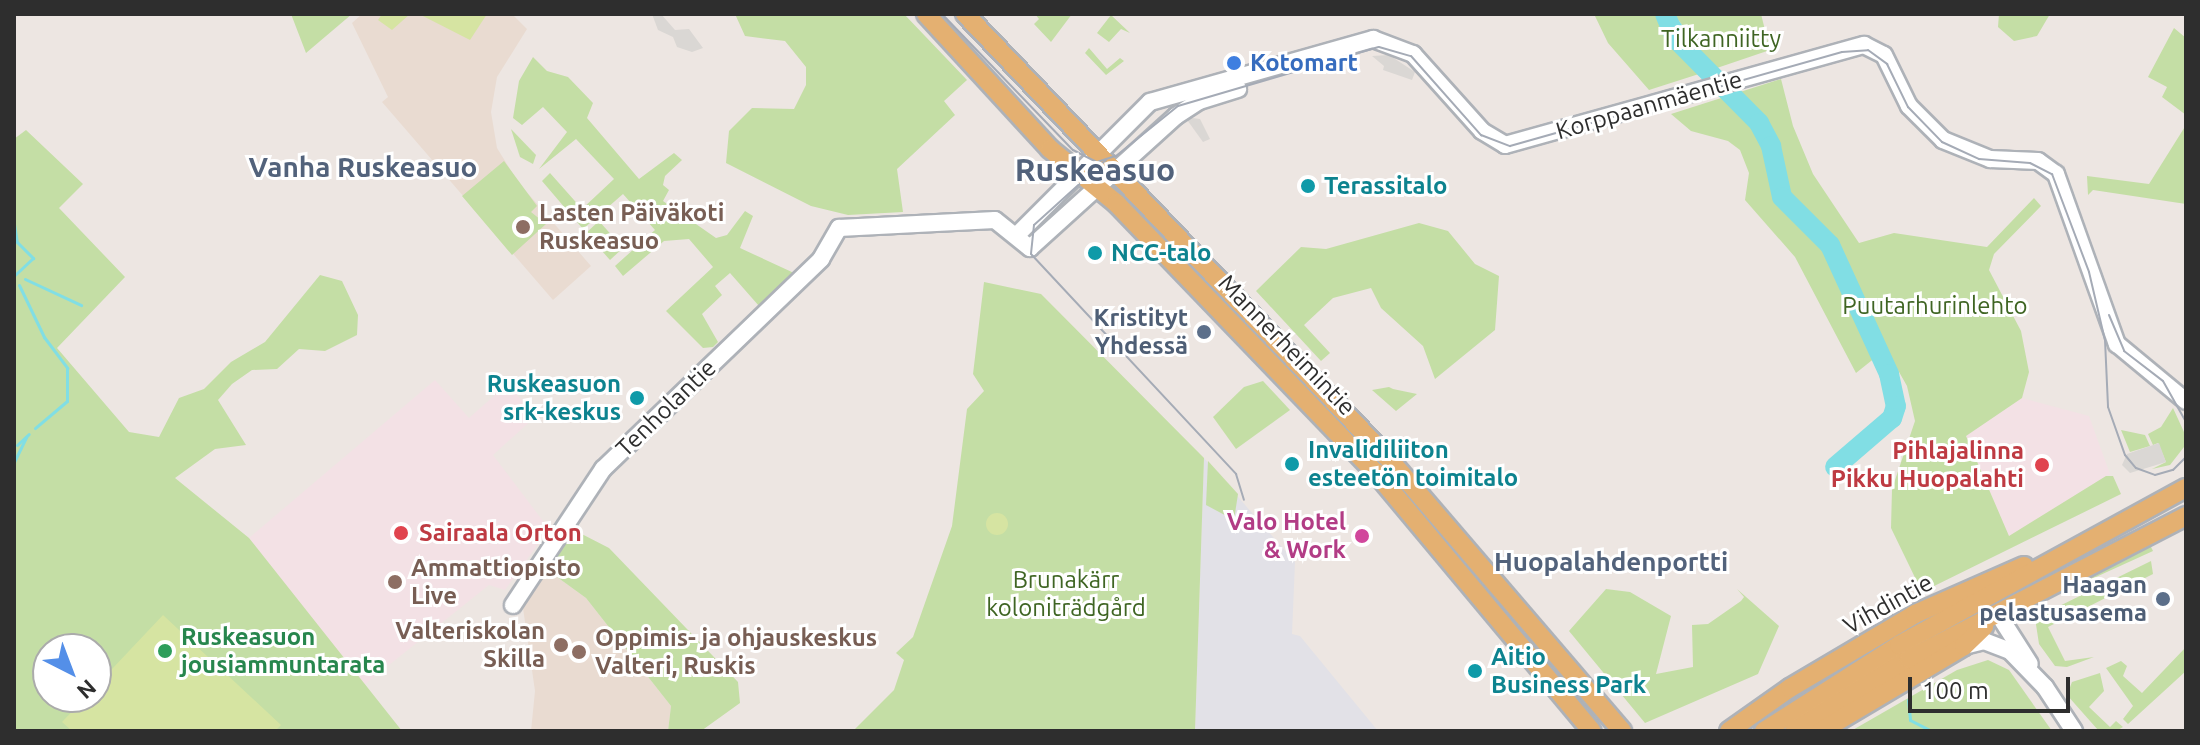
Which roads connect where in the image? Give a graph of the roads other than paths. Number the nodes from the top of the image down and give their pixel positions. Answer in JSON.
{"nodes":[{"id":1,"x":926,"y":14,"type":"edge"},
{"id":2,"x":965,"y":14,"type":"edge"},
{"id":3,"x":1385,"y":43,"type":"junction"},
{"id":4,"x":1095,"y":151,"type":"junction"},
{"id":5,"x":1116,"y":171,"type":"junction"},
{"id":6,"x":1078,"y":173,"type":"junction"},
{"id":7,"x":1098,"y":187,"type":"junction"},
{"id":8,"x":1017,"y":235,"type":"junction"},
{"id":9,"x":2186,"y":401,"type":"edge"},
{"id":10,"x":2186,"y":488,"type":"edge"},
{"id":11,"x":2186,"y":516,"type":"edge"},
{"id":12,"x":2082,"y":543,"type":"junction"},
{"id":13,"x":1960,"y":593,"type":"junction"},
{"id":14,"x":1980,"y":601,"type":"junction"},
{"id":15,"x":513,"y":605,"type":"dead end"},
{"id":16,"x":1998,"y":614,"type":"junction"},
{"id":17,"x":1964,"y":646,"type":"junction"},
{"id":18,"x":2036,"y":677,"type":"junction"},
{"id":19,"x":1592,"y":731,"type":"edge"},
{"id":20,"x":1622,"y":731,"type":"edge"},
{"id":21,"x":1729,"y":731,"type":"edge"},
{"id":22,"x":1764,"y":731,"type":"edge"},
{"id":23,"x":1794,"y":731,"type":"edge"},
{"id":24,"x":1821,"y":731,"type":"edge"},
{"id":25,"x":2074,"y":731,"type":"edge"}],
"edges":[{"from":1,"to":6,"type":"main road","name":"Mannerheimintie"},
{"from":2,"to":4,"type":"main road","name":"Mannerheimintie"},
{"from":3,"to":4,"type":"street"},
{"from":3,"to":5,"type":"street"},
{"from":3,"to":9,"type":"street","name":"Korppaanmäentie"},
{"from":4,"to":5,"type":"main road","name":"Mannerheimintie"},
{"from":4,"to":6,"type":"street"},
{"from":5,"to":7,"type":"street"},
{"from":5,"to":20,"type":"main road","name":"Mannerheimintie"},
{"from":6,"to":7,"type":"main road","name":"Mannerheimintie"},
{"from":6,"to":8,"type":"street"},
{"from":7,"to":8,"type":"street"},
{"from":7,"to":19,"type":"main road","name":"Mannerheimintie"},
{"from":8,"to":15,"type":"street","name":"Tenholantie"},
{"from":10,"to":12,"type":"main road","name":"Vihdintie"},
{"from":11,"to":16,"type":"main road"},
{"from":12,"to":13,"type":"main road","name":"Vihdintie"},
{"from":12,"to":14,"type":"main road","name":"Vihdintie"},
{"from":13,"to":14,"type":"main road"},
{"from":13,"to":21,"type":"main road","name":"Vihdintie"},
{"from":14,"to":16,"type":"main road"},
{"from":14,"to":22,"type":"main road","name":"Vihdintie"},
{"from":16,"to":17,"type":"main road"},
{"from":16,"to":18,"type":"street"},
{"from":16,"to":23,"type":"main road"},
{"from":17,"to":18,"type":"street"},
{"from":17,"to":24,"type":"main road"},
{"from":18,"to":25,"type":"street"}]}
